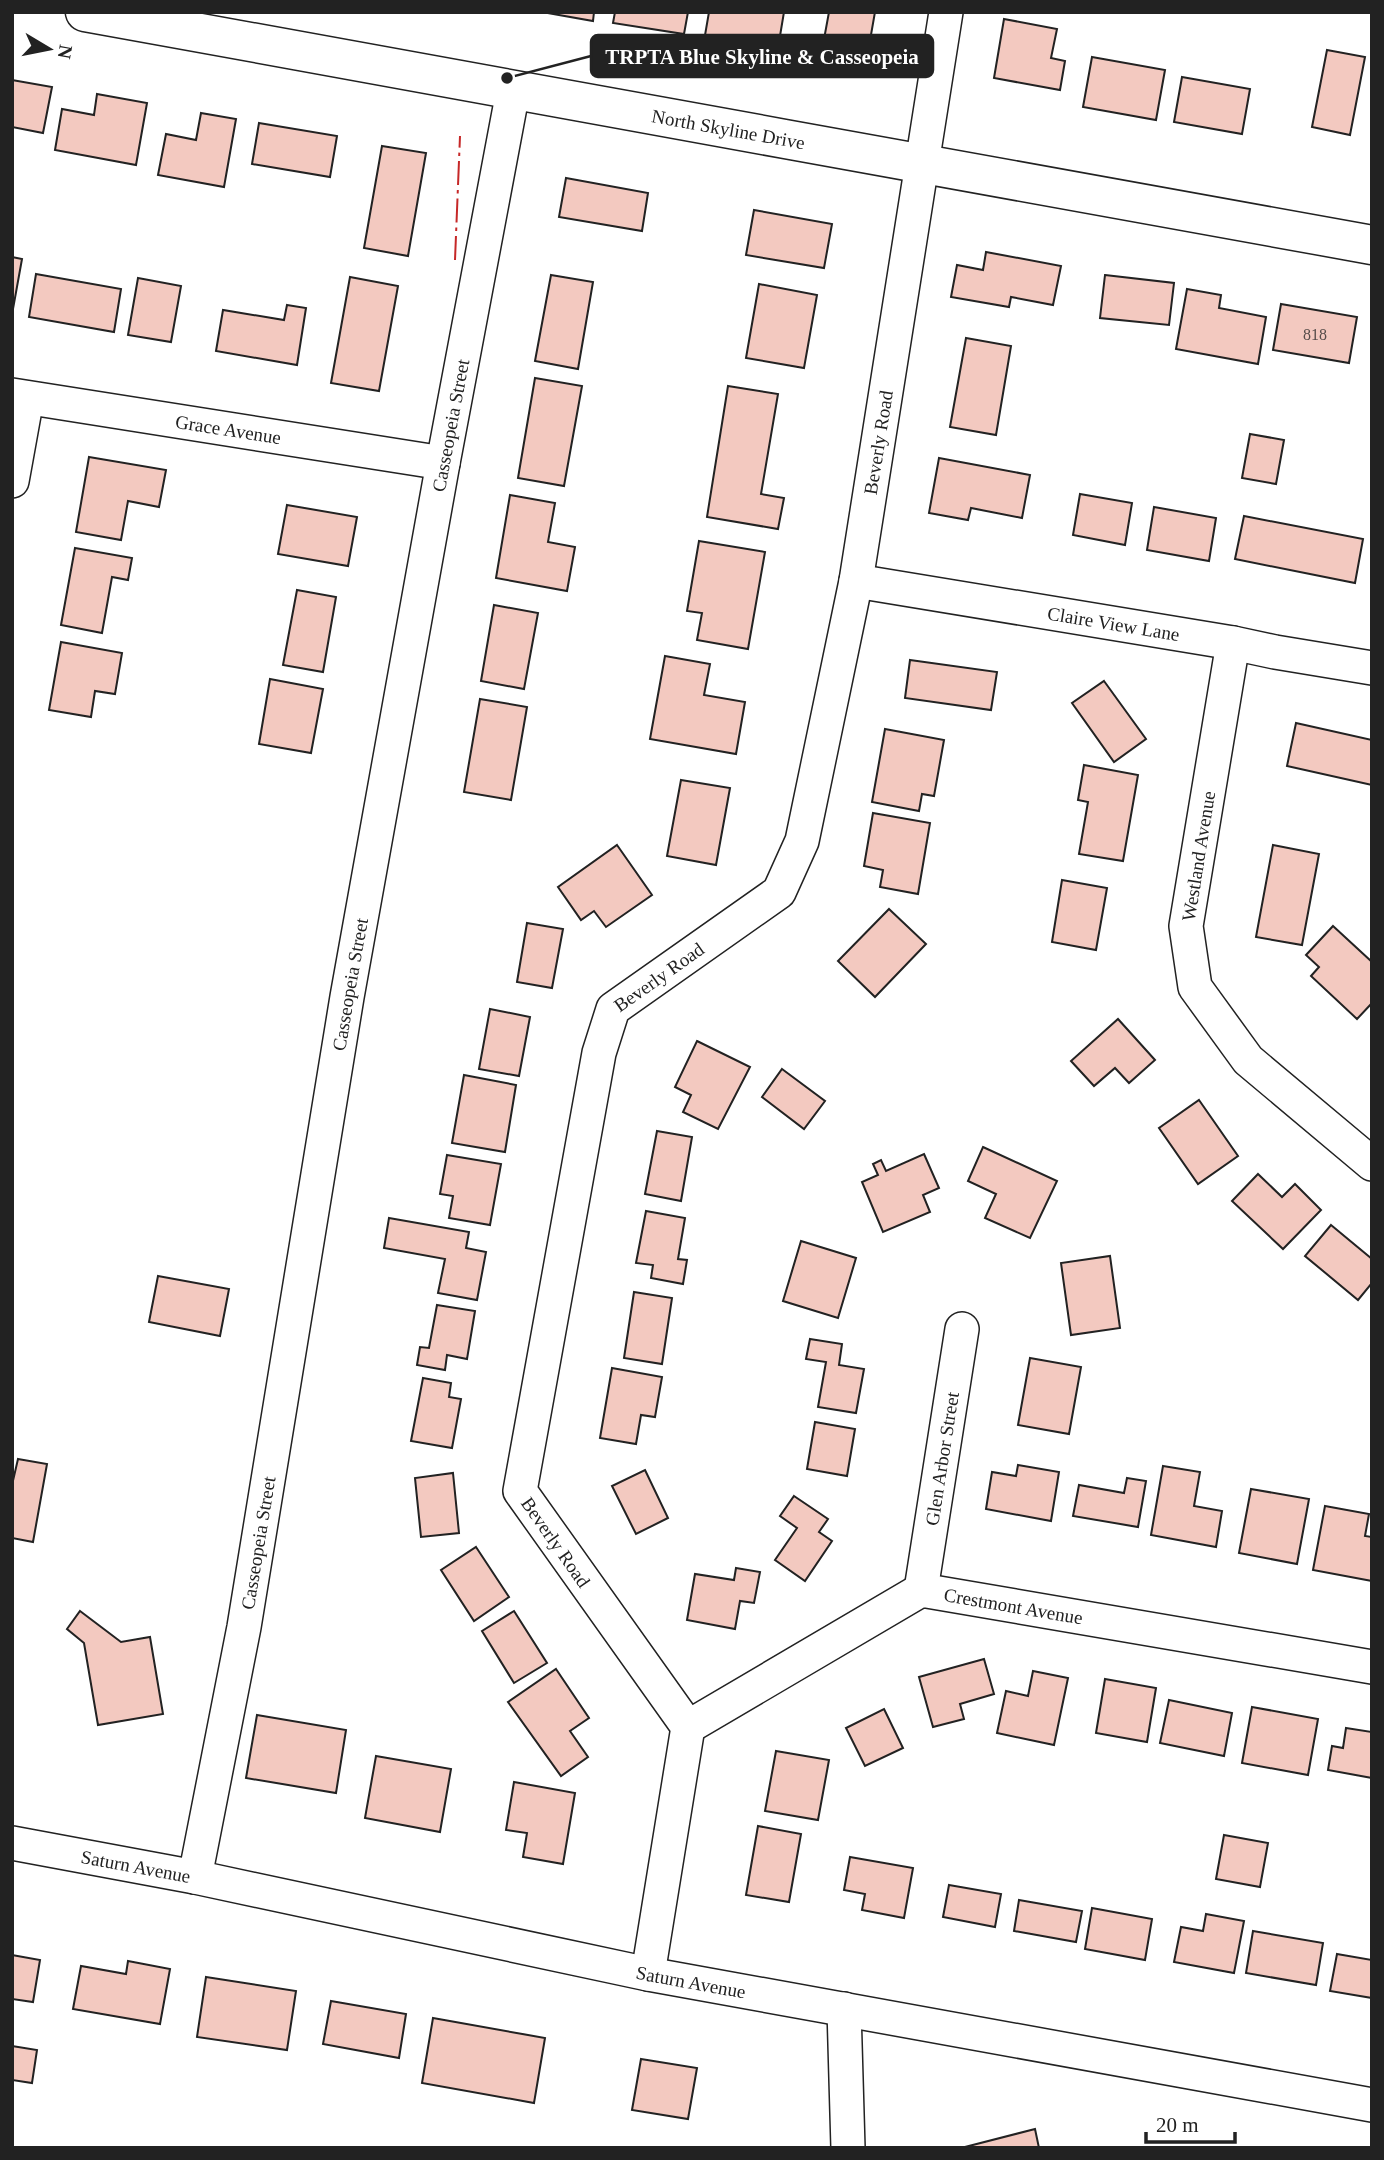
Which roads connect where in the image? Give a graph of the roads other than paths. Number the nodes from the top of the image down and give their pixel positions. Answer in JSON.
{"nodes":[{"id":1,"x":85,"y":12,"type":"edge"},
{"id":2,"x":946,"y":12,"type":"edge"},
{"id":3,"x":513,"y":91,"type":"junction"},
{"id":4,"x":923,"y":162,"type":"junction"},
{"id":5,"x":1372,"y":245,"type":"edge"},
{"id":6,"x":19,"y":396,"type":"edge"},
{"id":7,"x":443,"y":463,"type":"junction"},
{"id":8,"x":12,"y":481,"type":"edge"},
{"id":9,"x":856,"y":581,"type":"junction"},
{"id":10,"x":1233,"y":643,"type":"junction"},
{"id":11,"x":1372,"y":668,"type":"edge"},
{"id":12,"x":1372,"y":1164,"type":"edge"},
{"id":13,"x":962,"y":1329,"type":"dead end"},
{"id":14,"x":921,"y":1590,"type":"junction"},
{"id":15,"x":1372,"y":1667,"type":"edge"},
{"id":16,"x":688,"y":1727,"type":"junction"},
{"id":17,"x":12,"y":1843,"type":"edge"},
{"id":18,"x":195,"y":1877,"type":"junction"},
{"id":19,"x":648,"y":1974,"type":"junction"},
{"id":20,"x":844,"y":2009,"type":"junction"},
{"id":21,"x":1372,"y":2105,"type":"edge"},
{"id":22,"x":848,"y":2148,"type":"edge"}],
"edges":[{"from":1,"to":3,"type":"main road","name":"North Skyline Drive"},
{"from":2,"to":4,"type":"street","name":"Beverly Road"},
{"from":3,"to":4,"type":"main road","name":"North Skyline Drive"},
{"from":3,"to":7,"type":"street","name":"Casseopeia Street"},
{"from":4,"to":5,"type":"main road","name":"North Skyline Drive"},
{"from":4,"to":9,"type":"street","name":"Beverly Road"},
{"from":6,"to":7,"type":"street","name":"Grace Avenue"},
{"from":6,"to":8,"type":"street"},
{"from":7,"to":18,"type":"street","name":"Casseopeia Street"},
{"from":9,"to":10,"type":"street","name":"Claire View Lane"},
{"from":9,"to":16,"type":"street","name":"Beverly Road"},
{"from":10,"to":11,"type":"street","name":"Claire View Lane"},
{"from":10,"to":12,"type":"street","name":"Westland Avenue"},
{"from":13,"to":14,"type":"street","name":"Glen Arbor Street"},
{"from":14,"to":15,"type":"street","name":"Crestmont Avenue"},
{"from":14,"to":16,"type":"street","name":"Crestmont Avenue"},
{"from":16,"to":19,"type":"street"},
{"from":17,"to":18,"type":"street","name":"Saturn Avenue"},
{"from":18,"to":19,"type":"street","name":"Saturn Avenue"},
{"from":19,"to":20,"type":"street","name":"Saturn Avenue"},
{"from":20,"to":21,"type":"street","name":"Saturn Avenue"},
{"from":20,"to":22,"type":"street"}]}
